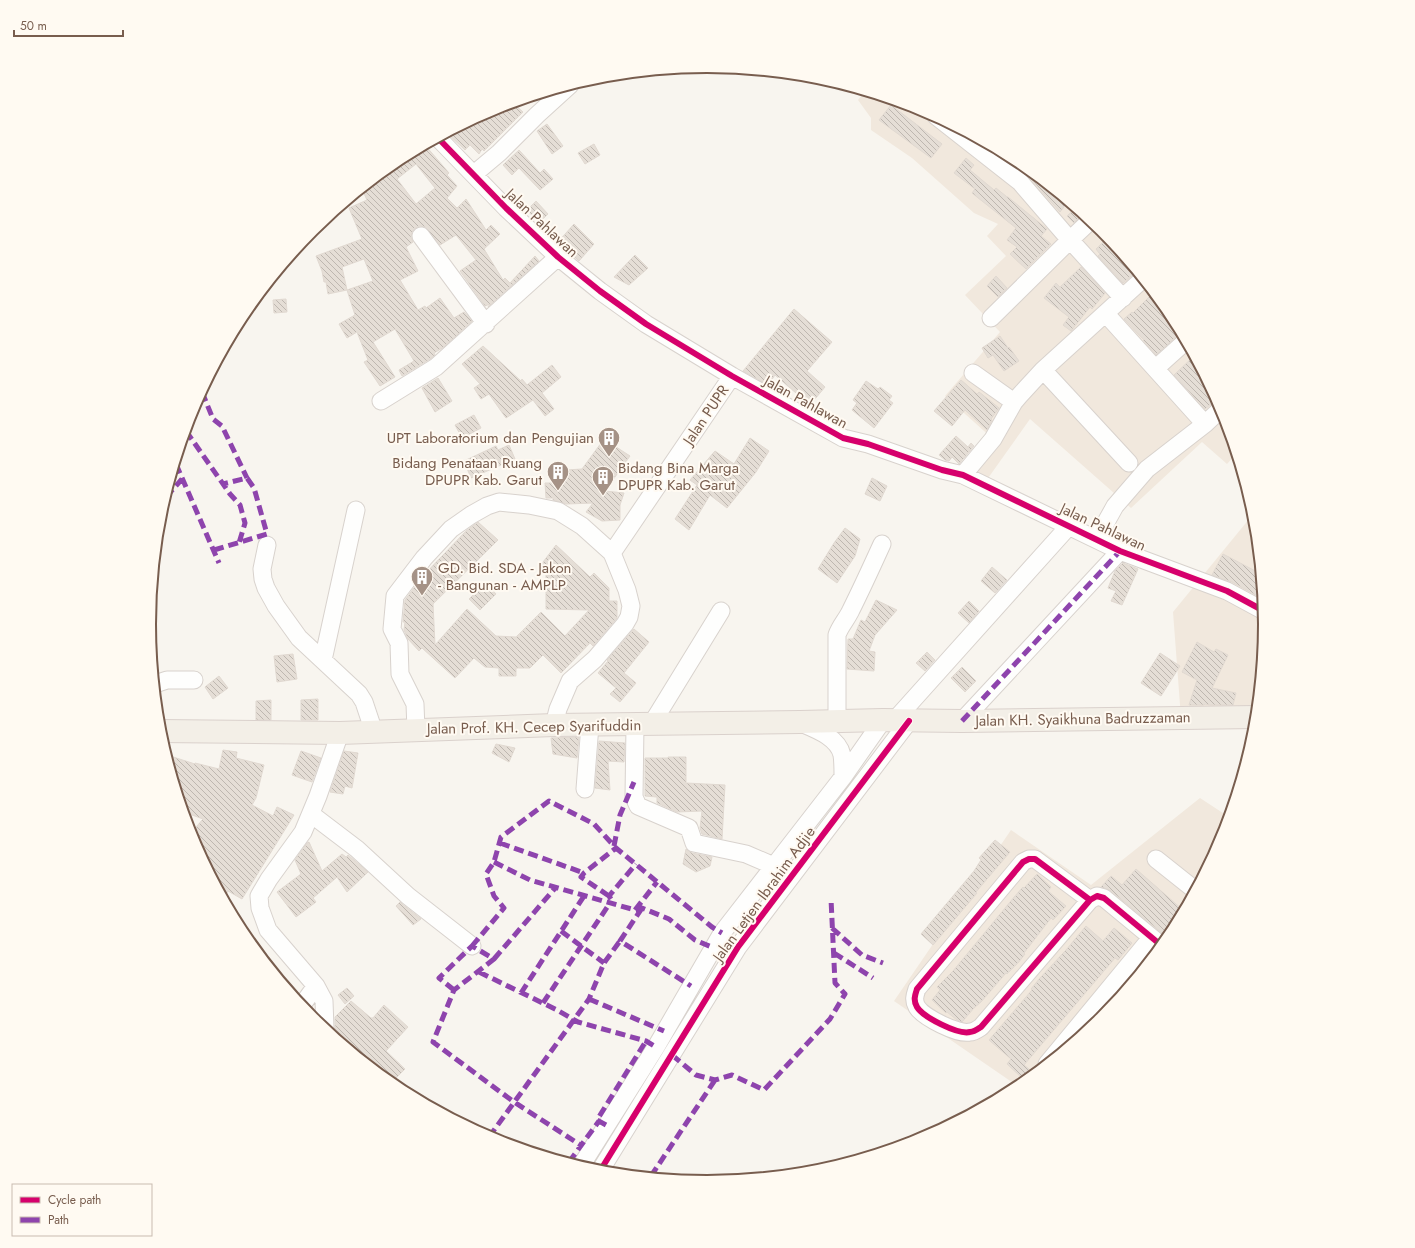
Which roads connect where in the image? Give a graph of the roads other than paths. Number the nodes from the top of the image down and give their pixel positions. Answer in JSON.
{"nodes":[{"id":1,"x":561,"y":93,"type":"edge"},
{"id":2,"x":442,"y":142,"type":"edge"},
{"id":3,"x":977,"y":144,"type":"edge"},
{"id":4,"x":474,"y":174,"type":"junction"},
{"id":5,"x":1026,"y":177,"type":"edge"},
{"id":6,"x":1086,"y":224,"type":"edge"},
{"id":7,"x":421,"y":236,"type":"dead end"},
{"id":8,"x":1070,"y":240,"type":"junction"},
{"id":9,"x":558,"y":257,"type":"junction"},
{"id":10,"x":1140,"y":282,"type":"edge"},
{"id":11,"x":1123,"y":298,"type":"junction"},
{"id":12,"x":1106,"y":314,"type":"junction"},
{"id":13,"x":992,"y":318,"type":"dead end"},
{"id":14,"x":486,"y":324,"type":"junction"},
{"id":15,"x":1182,"y":344,"type":"edge"},
{"id":16,"x":1156,"y":368,"type":"junction"},
{"id":17,"x":1043,"y":370,"type":"junction"},
{"id":18,"x":972,"y":373,"type":"dead end"},
{"id":19,"x":732,"y":376,"type":"junction"},
{"id":20,"x":381,"y":402,"type":"dead end"},
{"id":21,"x":1014,"y":402,"type":"junction"},
{"id":22,"x":1217,"y":413,"type":"edge"},
{"id":23,"x":1205,"y":424,"type":"junction"},
{"id":24,"x":1129,"y":463,"type":"dead end"},
{"id":25,"x":963,"y":475,"type":"junction"},
{"id":26,"x":356,"y":510,"type":"dead end"},
{"id":27,"x":1069,"y":526,"type":"junction"},
{"id":28,"x":1094,"y":538,"type":"junction"},
{"id":29,"x":882,"y":544,"type":"dead end"},
{"id":30,"x":267,"y":545,"type":"dead end"},
{"id":31,"x":1120,"y":551,"type":"junction"},
{"id":32,"x":612,"y":553,"type":"junction"},
{"id":33,"x":1258,"y":608,"type":"edge"},
{"id":34,"x":721,"y":610,"type":"dead end"},
{"id":35,"x":323,"y":660,"type":"junction"},
{"id":36,"x":194,"y":680,"type":"dead end"},
{"id":37,"x":160,"y":682,"type":"edge"},
{"id":38,"x":1250,"y":717,"type":"edge"},
{"id":39,"x":895,"y":721,"type":"junction"},
{"id":40,"x":962,"y":721,"type":"junction"},
{"id":41,"x":800,"y":722,"type":"junction"},
{"id":42,"x":837,"y":722,"type":"junction"},
{"id":43,"x":554,"y":725,"type":"junction"},
{"id":44,"x":590,"y":725,"type":"junction"},
{"id":45,"x":643,"y":725,"type":"junction"},
{"id":46,"x":416,"y":730,"type":"junction"},
{"id":47,"x":167,"y":731,"type":"edge"},
{"id":48,"x":374,"y":732,"type":"junction"},
{"id":49,"x":340,"y":734,"type":"junction"},
{"id":50,"x":843,"y":777,"type":"junction"},
{"id":51,"x":585,"y":789,"type":"dead end"},
{"id":52,"x":311,"y":814,"type":"junction"},
{"id":53,"x":1156,"y":859,"type":"dead end"},
{"id":54,"x":774,"y":866,"type":"junction"},
{"id":55,"x":1192,"y":887,"type":"edge"},
{"id":56,"x":1090,"y":900,"type":"junction"},
{"id":57,"x":1156,"y":942,"type":"edge"},
{"id":58,"x":472,"y":946,"type":"dead end"},
{"id":59,"x":316,"y":986,"type":"junction"},
{"id":60,"x":305,"y":1000,"type":"edge"},
{"id":61,"x":325,"y":1020,"type":"edge"},
{"id":62,"x":1068,"y":1040,"type":"edge"},
{"id":63,"x":584,"y":1160,"type":"edge"},
{"id":64,"x":604,"y":1165,"type":"edge"}],
"edges":[{"from":1,"to":4,"type":"street"},
{"from":2,"to":4,"type":"street","name":"Jalan Pahlawan"},
{"from":3,"to":5,"type":"street"},
{"from":4,"to":9,"type":"street","name":"Jalan Pahlawan"},
{"from":5,"to":8,"type":"street"},
{"from":6,"to":8,"type":"street"},
{"from":7,"to":14,"type":"street"},
{"from":8,"to":11,"type":"street"},
{"from":8,"to":13,"type":"street"},
{"from":9,"to":14,"type":"street"},
{"from":9,"to":19,"type":"street","name":"Jalan Pahlawan"},
{"from":10,"to":11,"type":"street"},
{"from":11,"to":12,"type":"street"},
{"from":12,"to":16,"type":"street"},
{"from":12,"to":17,"type":"street"},
{"from":14,"to":20,"type":"street"},
{"from":15,"to":16,"type":"street"},
{"from":16,"to":23,"type":"street"},
{"from":17,"to":21,"type":"street"},
{"from":17,"to":24,"type":"street"},
{"from":18,"to":21,"type":"street"},
{"from":19,"to":25,"type":"street","name":"Jalan Pahlawan"},
{"from":19,"to":32,"type":"street","name":"Jalan PUPR"},
{"from":21,"to":25,"type":"street"},
{"from":22,"to":23,"type":"street"},
{"from":23,"to":28,"type":"street"},
{"from":25,"to":27,"type":"street","name":"Jalan Pahlawan"},
{"from":26,"to":35,"type":"street"},
{"from":27,"to":28,"type":"street","name":"Jalan Pahlawan"},
{"from":27,"to":39,"type":"street"},
{"from":28,"to":31,"type":"street","name":"Jalan Pahlawan"},
{"from":29,"to":42,"type":"street"},
{"from":30,"to":35,"type":"street"},
{"from":31,"to":33,"type":"street","name":"Jalan Pahlawan"},
{"from":31,"to":40,"type":"street"},
{"from":32,"to":43,"type":"street"},
{"from":32,"to":46,"type":"street"},
{"from":34,"to":45,"type":"street"},
{"from":35,"to":48,"type":"street"},
{"from":36,"to":37,"type":"street"},
{"from":38,"to":40,"type":"main road","name":"Jalan KH. Syaikhuna Badruzzaman"},
{"from":39,"to":40,"type":"main road","name":"Jalan KH. Syaikhuna Badruzzaman"},
{"from":39,"to":42,"type":"main road","name":"Jalan Prof. KH. Cecep Syarifuddin"},
{"from":39,"to":50,"type":"street","name":"Jalan Letjen Ibrahim Adjie"},
{"from":39,"to":64,"type":"street","name":"Jalan Letjen Ibrahim Adjie"},
{"from":41,"to":42,"type":"main road","name":"Jalan Prof. KH. Cecep Syarifuddin"},
{"from":41,"to":45,"type":"main road","name":"Jalan Prof. KH. Cecep Syarifuddin"},
{"from":41,"to":50,"type":"street"},
{"from":43,"to":44,"type":"main road","name":"Jalan Prof. KH. Cecep Syarifuddin"},
{"from":43,"to":46,"type":"main road","name":"Jalan Prof. KH. Cecep Syarifuddin"},
{"from":44,"to":45,"type":"main road","name":"Jalan Prof. KH. Cecep Syarifuddin"},
{"from":44,"to":51,"type":"street"},
{"from":45,"to":54,"type":"street"},
{"from":46,"to":48,"type":"main road","name":"Jalan Prof. KH. Cecep Syarifuddin"},
{"from":47,"to":49,"type":"main road","name":"Jalan Prof. KH. Cecep Syarifuddin"},
{"from":48,"to":49,"type":"main road","name":"Jalan Prof. KH. Cecep Syarifuddin"},
{"from":49,"to":52,"type":"street"},
{"from":50,"to":54,"type":"street","name":"Jalan Letjen Ibrahim Adjie"},
{"from":52,"to":58,"type":"street"},
{"from":52,"to":59,"type":"street"},
{"from":53,"to":55,"type":"street"},
{"from":54,"to":63,"type":"street","name":"Jalan Letjen Ibrahim Adjie"},
{"from":56,"to":56,"type":"street"},
{"from":56,"to":57,"type":"street"},
{"from":57,"to":62,"type":"street"},
{"from":59,"to":60,"type":"street"},
{"from":59,"to":61,"type":"street"}]}
